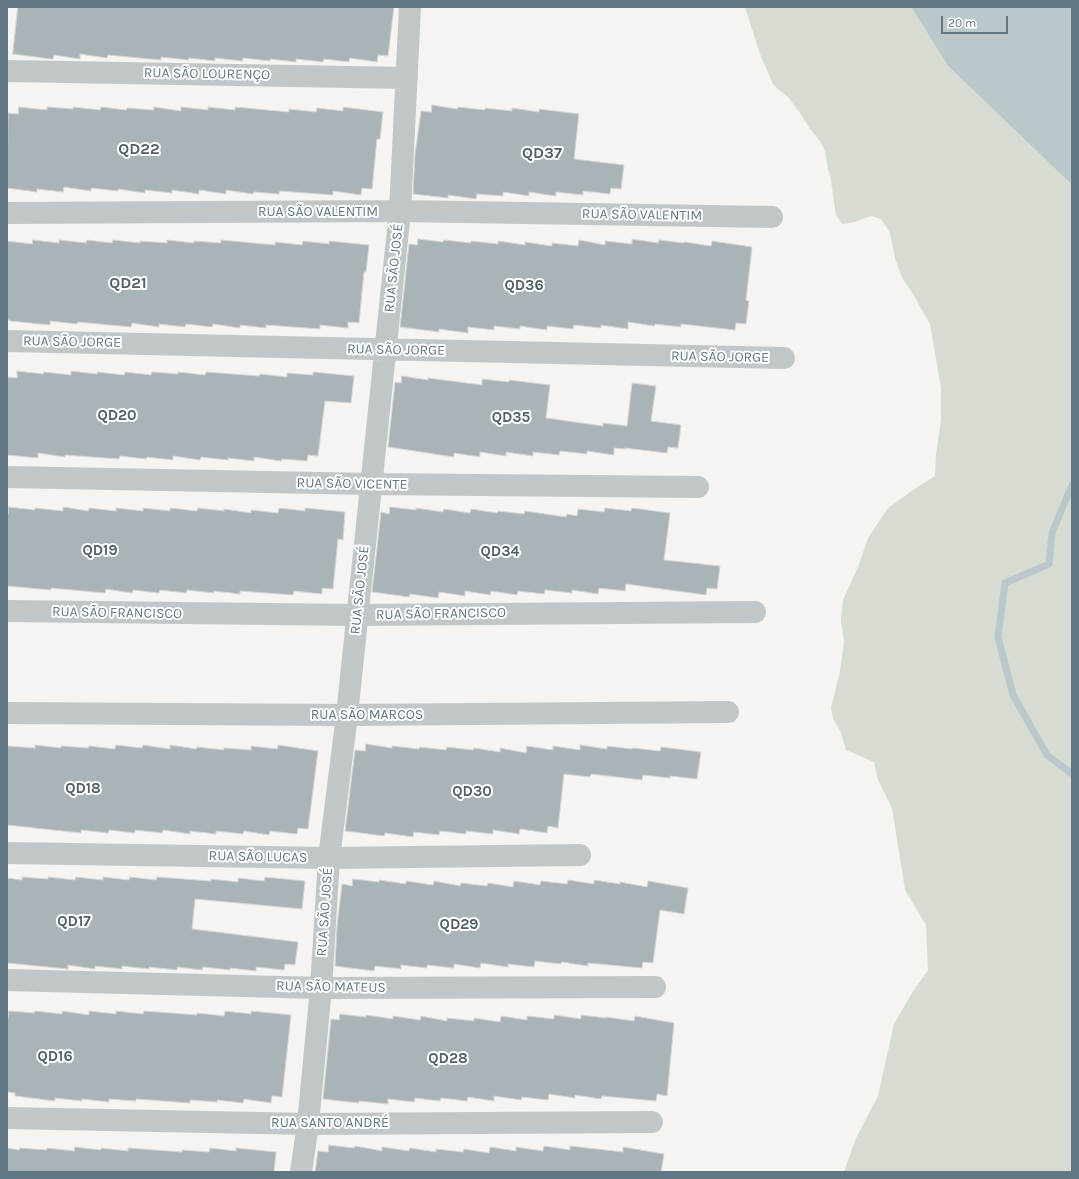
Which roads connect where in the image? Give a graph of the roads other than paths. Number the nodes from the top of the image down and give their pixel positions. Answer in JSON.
{"nodes":[{"id":1,"x":410,"y":7,"type":"edge"},
{"id":2,"x":7,"y":71,"type":"edge"},
{"id":3,"x":407,"y":78,"type":"junction"},
{"id":4,"x":400,"y":212,"type":"junction"},
{"id":5,"x":7,"y":213,"type":"edge"},
{"id":6,"x":772,"y":217,"type":"dead end"},
{"id":7,"x":7,"y":341,"type":"edge"},
{"id":8,"x":386,"y":350,"type":"junction"},
{"id":9,"x":784,"y":358,"type":"dead end"},
{"id":10,"x":7,"y":477,"type":"edge"},
{"id":11,"x":371,"y":484,"type":"junction"},
{"id":12,"x":698,"y":487,"type":"dead end"},
{"id":13,"x":7,"y":611,"type":"edge"},
{"id":14,"x":755,"y":612,"type":"dead end"},
{"id":15,"x":357,"y":615,"type":"junction"},
{"id":16,"x":728,"y":712,"type":"dead end"},
{"id":17,"x":7,"y":713,"type":"edge"},
{"id":18,"x":346,"y":715,"type":"junction"},
{"id":19,"x":7,"y":853,"type":"edge"},
{"id":20,"x":580,"y":856,"type":"dead end"},
{"id":21,"x":329,"y":858,"type":"junction"},
{"id":22,"x":7,"y":980,"type":"edge"},
{"id":23,"x":655,"y":987,"type":"dead end"},
{"id":24,"x":320,"y":988,"type":"junction"},
{"id":25,"x":7,"y":1118,"type":"edge"},
{"id":26,"x":652,"y":1122,"type":"dead end"},
{"id":27,"x":308,"y":1124,"type":"junction"},
{"id":28,"x":302,"y":1172,"type":"edge"}],
"edges":[{"from":1,"to":3,"type":"street","name":"RUA SÃO JOSÉ"},
{"from":2,"to":3,"type":"street","name":"RUA SÃO LOURENÇO"},
{"from":3,"to":4,"type":"street","name":"RUA SÃO JOSÉ"},
{"from":4,"to":5,"type":"street","name":"RUA SÃO VALENTIM"},
{"from":4,"to":6,"type":"street","name":"RUA SÃO VALENTIM"},
{"from":4,"to":8,"type":"street","name":"RUA SÃO JOSÉ"},
{"from":7,"to":8,"type":"street","name":"RUA SÃO JORGE"},
{"from":8,"to":9,"type":"street","name":"RUA SÃO JORGE"},
{"from":8,"to":11,"type":"street","name":"RUA SÃO JOSÉ"},
{"from":10,"to":11,"type":"street","name":"RUA SÃO VICENTE"},
{"from":11,"to":12,"type":"street","name":"RUA SÃO VICENTE"},
{"from":11,"to":15,"type":"street","name":"RUA SÃO JOSÉ"},
{"from":13,"to":15,"type":"street","name":"RUA SÃO FRANCISCO"},
{"from":14,"to":15,"type":"street","name":"RUA SÃO FRANCISCO"},
{"from":15,"to":18,"type":"street","name":"RUA SÃO JOSÉ"},
{"from":16,"to":18,"type":"street","name":"RUA SÃO MARCOS"},
{"from":17,"to":18,"type":"street","name":"RUA SÃO MARCOS"},
{"from":18,"to":21,"type":"street","name":"RUA SÃO JOSÉ"},
{"from":19,"to":21,"type":"street","name":"RUA SÃO LUCAS"},
{"from":20,"to":21,"type":"street","name":"RUA SÃO LUCAS"},
{"from":21,"to":24,"type":"street","name":"RUA SÃO JOSÉ"},
{"from":22,"to":24,"type":"street","name":"RUA SÃO MATEUS"},
{"from":23,"to":24,"type":"street","name":"RUA SÃO MATEUS"},
{"from":24,"to":27,"type":"street","name":"RUA SÃO JOSÉ"},
{"from":25,"to":27,"type":"street","name":"RUA SANTO ANDRÉ"},
{"from":26,"to":27,"type":"street","name":"RUA SANTO ANDRÉ"},
{"from":27,"to":28,"type":"street","name":"RUA SÃO JOSÉ"}]}
